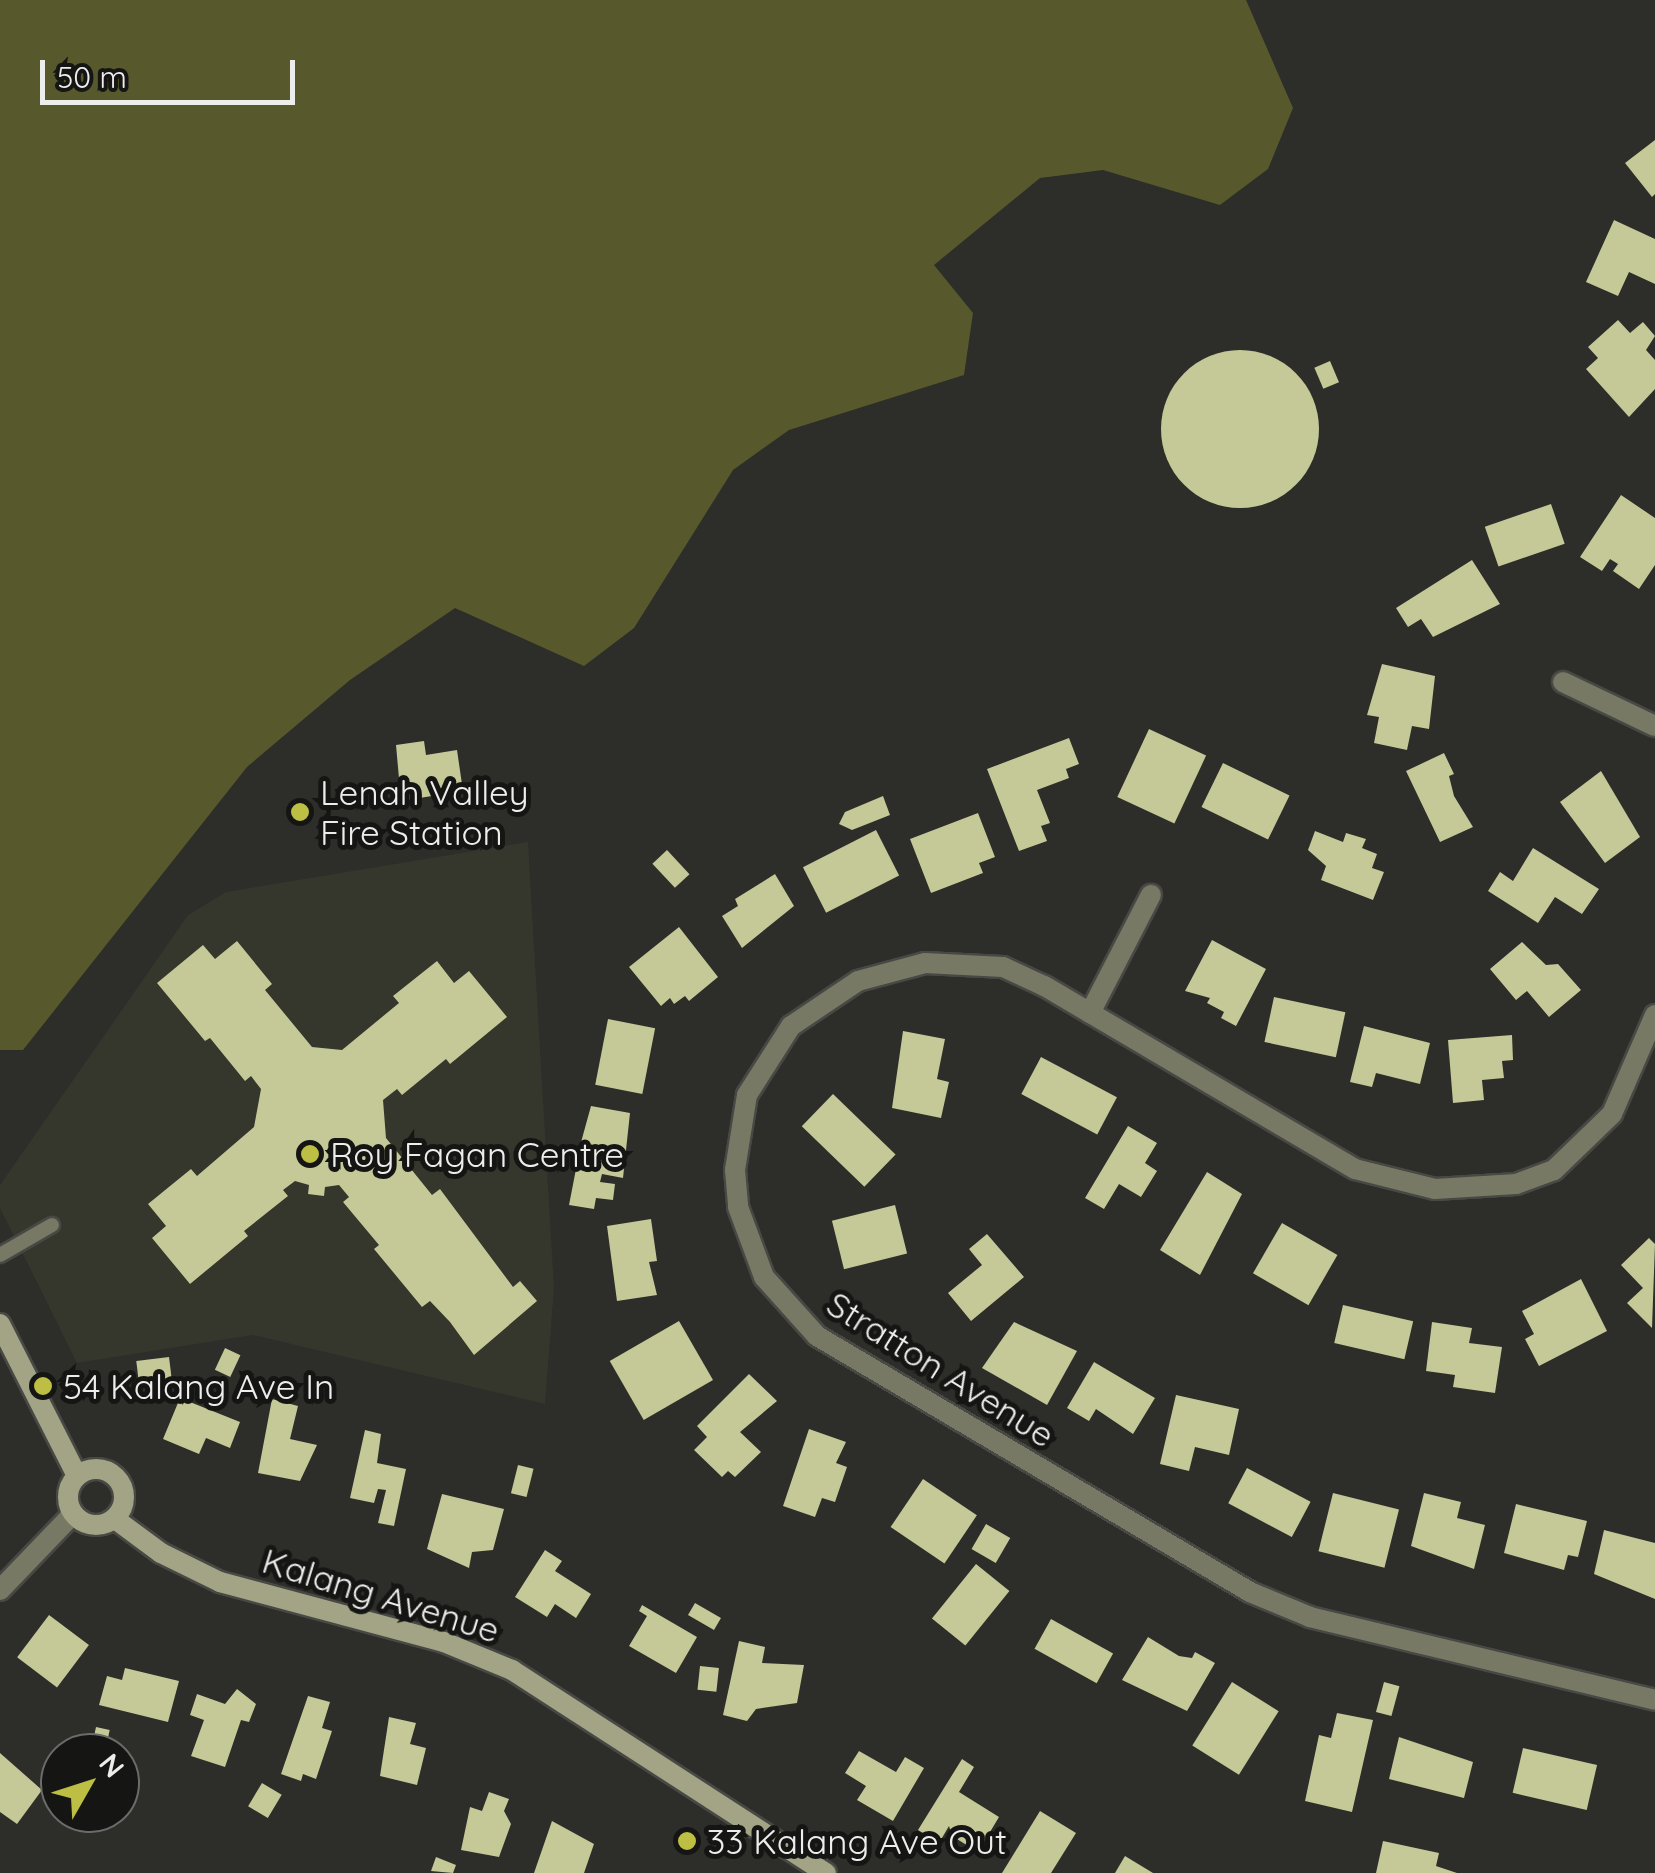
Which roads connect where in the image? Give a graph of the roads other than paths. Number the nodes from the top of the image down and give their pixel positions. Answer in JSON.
{"nodes":[{"id":1,"x":1563,"y":682,"type":"dead end"},
{"id":2,"x":1655,"y":726,"type":"edge"},
{"id":3,"x":1152,"y":895,"type":"dead end"},
{"id":4,"x":1090,"y":1014,"type":"junction"},
{"id":5,"x":1655,"y":1015,"type":"edge"},
{"id":6,"x":52,"y":1225,"type":"dead end"},
{"id":7,"x":0,"y":1255,"type":"edge"},
{"id":8,"x":0,"y":1324,"type":"edge"},
{"id":9,"x":77,"y":1476,"type":"junction"},
{"id":10,"x":73,"y":1514,"type":"junction"},
{"id":11,"x":115,"y":1519,"type":"junction"},
{"id":12,"x":0,"y":1590,"type":"edge"},
{"id":13,"x":1655,"y":1700,"type":"edge"},
{"id":14,"x":826,"y":1873,"type":"edge"}],
"edges":[{"from":1,"to":2,"type":"street"},
{"from":3,"to":4,"type":"street"},
{"from":4,"to":5,"type":"street","name":"Stratton Avenue"},
{"from":4,"to":13,"type":"street","name":"Stratton Avenue"},
{"from":6,"to":7,"type":"lane"},
{"from":8,"to":9,"type":"street"},
{"from":9,"to":10,"type":"street"},
{"from":9,"to":11,"type":"street"},
{"from":10,"to":11,"type":"street"},
{"from":10,"to":12,"type":"street"},
{"from":11,"to":14,"type":"street","name":"Kalang Avenue"}]}
